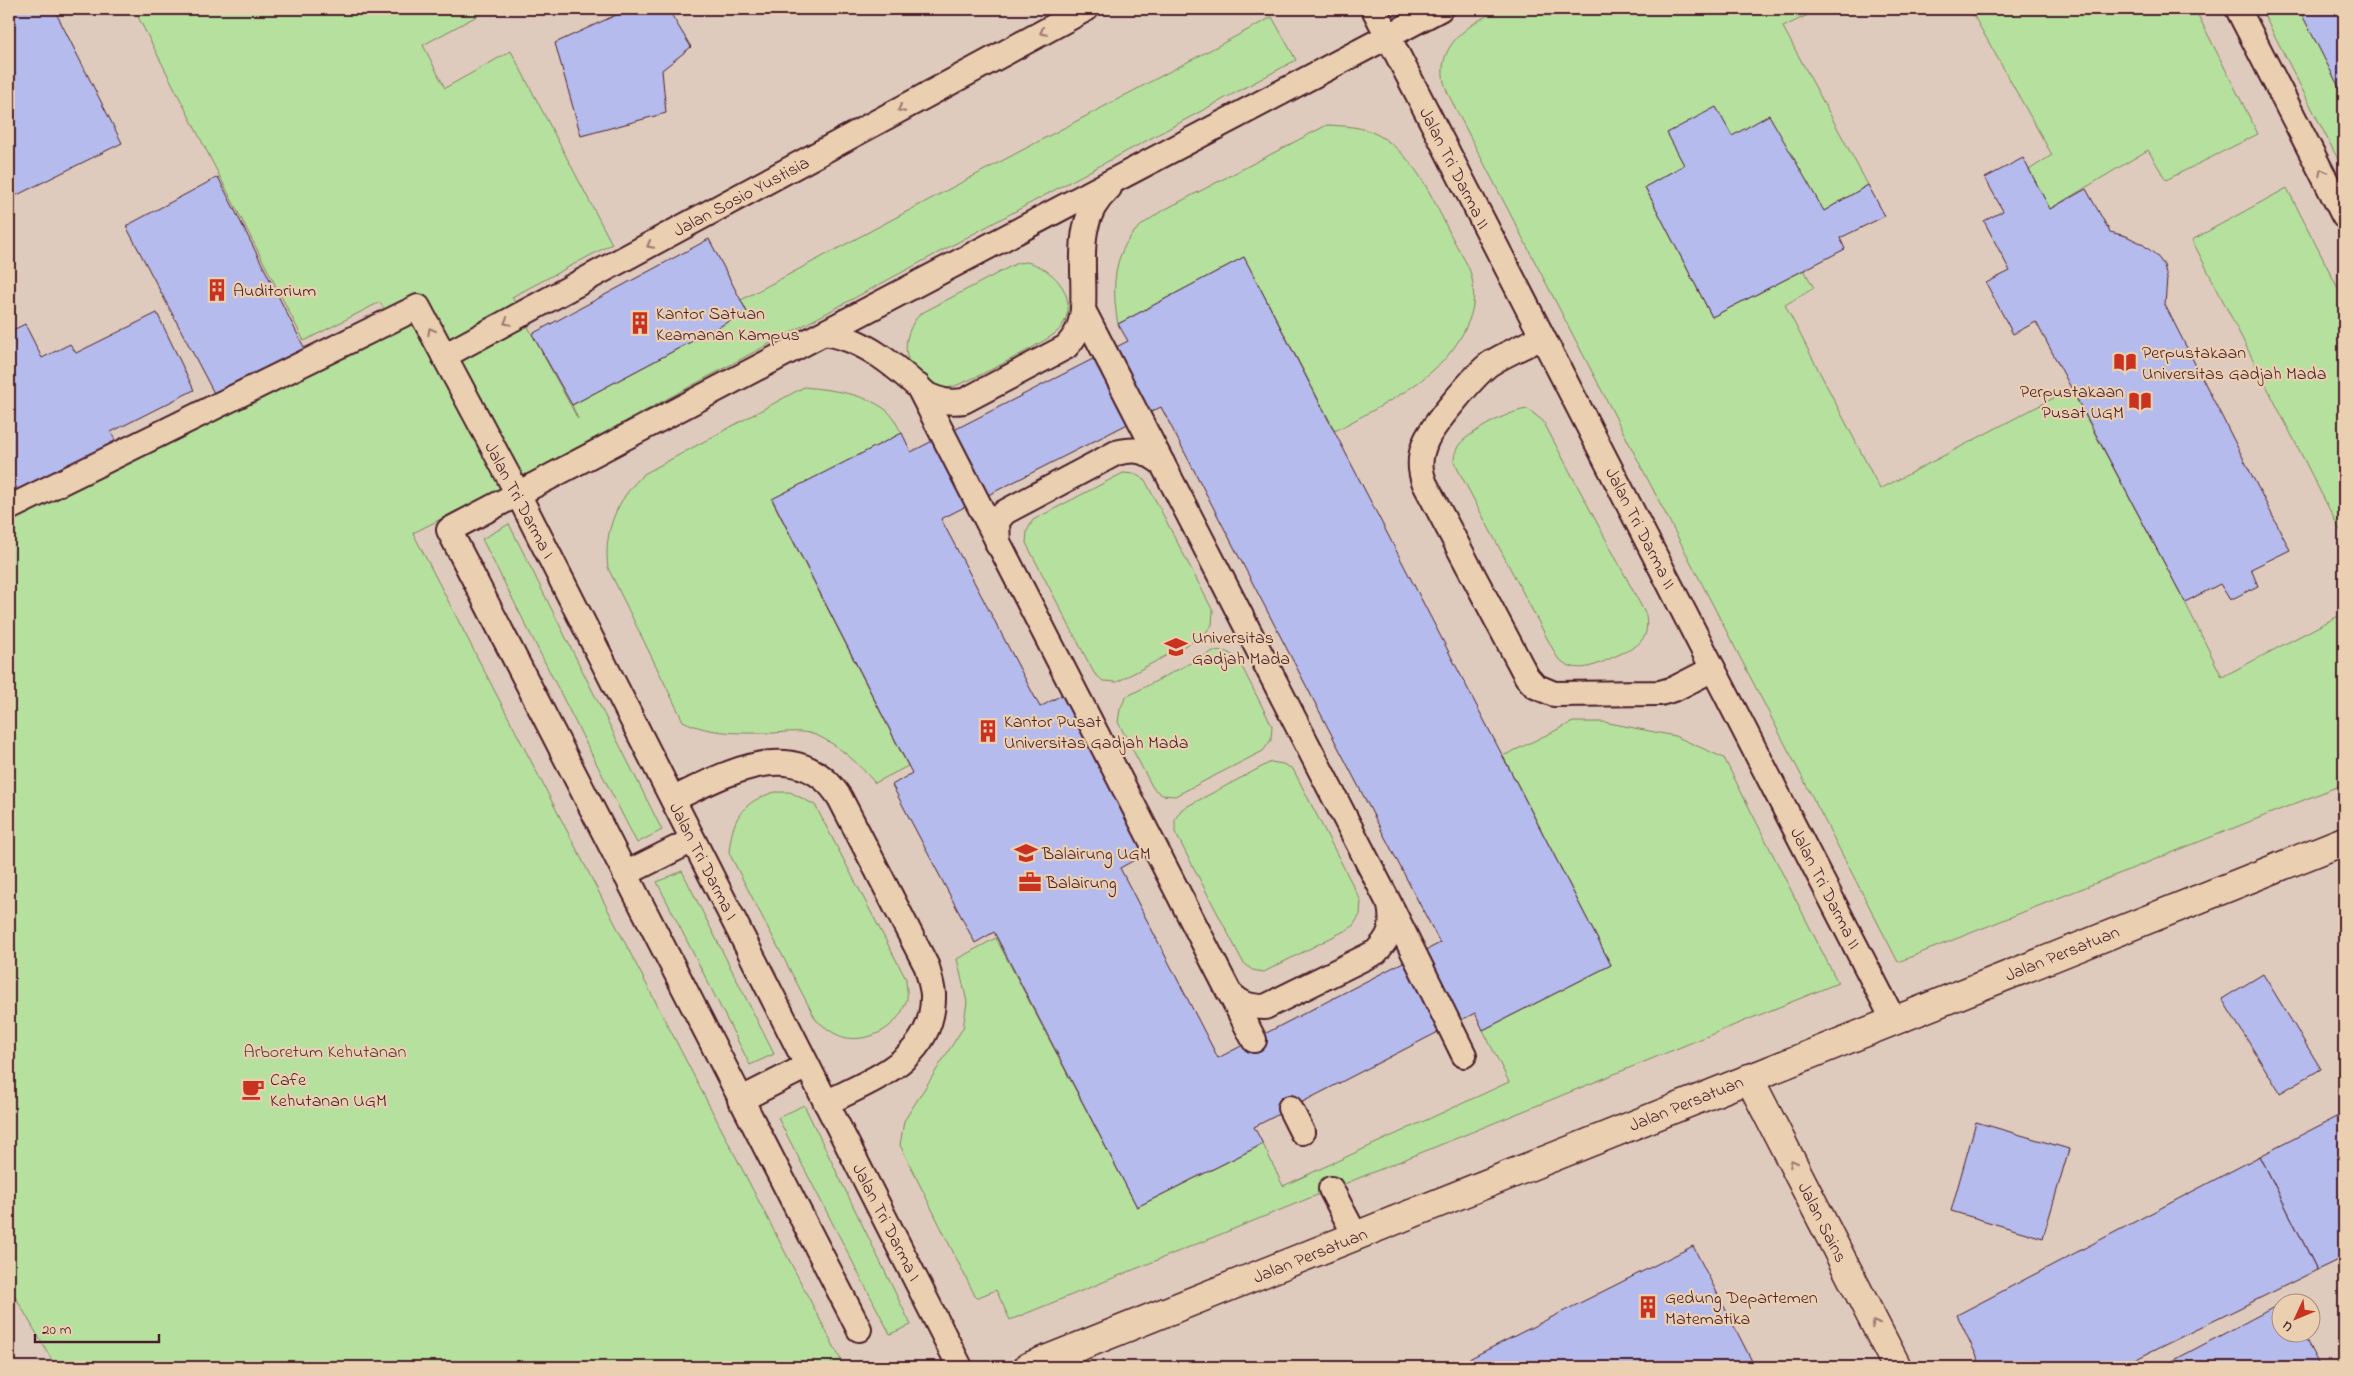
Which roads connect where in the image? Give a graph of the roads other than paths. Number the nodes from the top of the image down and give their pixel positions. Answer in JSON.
{"nodes":[{"id":1,"x":1086,"y":9,"type":"edge"},
{"id":2,"x":1374,"y":9,"type":"edge"},
{"id":3,"x":1440,"y":9,"type":"edge"},
{"id":4,"x":2238,"y":9,"type":"edge"},
{"id":5,"x":1388,"y":36,"type":"junction"},
{"id":6,"x":1121,"y":176,"type":"junction"},
{"id":7,"x":2344,"y":216,"type":"edge"},
{"id":8,"x":1083,"y":310,"type":"junction"},
{"id":9,"x":824,"y":333,"type":"junction"},
{"id":10,"x":1542,"y":336,"type":"junction"},
{"id":11,"x":444,"y":356,"type":"junction"},
{"id":12,"x":918,"y":386,"type":"junction"},
{"id":13,"x":1162,"y":463,"type":"junction"},
{"id":14,"x":518,"y":494,"type":"junction"},
{"id":15,"x":9,"y":508,"type":"edge"},
{"id":16,"x":998,"y":545,"type":"junction"},
{"id":17,"x":1713,"y":669,"type":"junction"},
{"id":18,"x":673,"y":799,"type":"junction"},
{"id":19,"x":693,"y":840,"type":"junction"},
{"id":20,"x":2344,"y":841,"type":"edge"},
{"id":21,"x":625,"y":874,"type":"junction"},
{"id":22,"x":1390,"y":905,"type":"junction"},
{"id":23,"x":1229,"y":992,"type":"junction"},
{"id":24,"x":1893,"y":1019,"type":"junction"},
{"id":25,"x":1254,"y":1040,"type":"dead end"},
{"id":26,"x":1464,"y":1056,"type":"dead end"},
{"id":27,"x":807,"y":1066,"type":"junction"},
{"id":28,"x":1749,"y":1078,"type":"junction"},
{"id":29,"x":740,"y":1100,"type":"junction"},
{"id":30,"x":826,"y":1103,"type":"junction"},
{"id":31,"x":1290,"y":1108,"type":"dead end"},
{"id":32,"x":1302,"y":1132,"type":"dead end"},
{"id":33,"x":1331,"y":1189,"type":"dead end"},
{"id":34,"x":1356,"y":1237,"type":"junction"},
{"id":35,"x":859,"y":1329,"type":"dead end"},
{"id":36,"x":960,"y":1367,"type":"edge"},
{"id":37,"x":1028,"y":1367,"type":"edge"},
{"id":38,"x":1896,"y":1367,"type":"edge"}],
"edges":[{"from":1,"to":11,"type":"lane","name":"Jalan Sosio Yustisia","one_way":true},
{"from":2,"to":5,"type":"lane","name":"Jalan Tri Darma II"},
{"from":3,"to":5,"type":"lane"},
{"from":7,"to":4,"type":"lane","one_way":true},
{"from":5,"to":6,"type":"lane"},
{"from":5,"to":10,"type":"lane","name":"Jalan Tri Darma II"},
{"from":6,"to":8,"type":"lane"},
{"from":6,"to":9,"type":"lane"},
{"from":8,"to":12,"type":"lane"},
{"from":8,"to":13,"type":"lane"},
{"from":9,"to":12,"type":"lane"},
{"from":9,"to":14,"type":"lane"},
{"from":10,"to":17,"type":"lane","name":"Jalan Tri Darma II"},
{"from":10,"to":17,"type":"lane"},
{"from":11,"to":14,"type":"lane","name":"Jalan Tri Darma I"},
{"from":11,"to":15,"type":"lane","one_way":true},
{"from":12,"to":16,"type":"lane"},
{"from":13,"to":16,"type":"lane"},
{"from":13,"to":22,"type":"lane"},
{"from":14,"to":18,"type":"lane","name":"Jalan Tri Darma I"},
{"from":14,"to":21,"type":"lane"},
{"from":16,"to":23,"type":"lane"},
{"from":17,"to":24,"type":"lane","name":"Jalan Tri Darma II"},
{"from":18,"to":19,"type":"lane","name":"Jalan Tri Darma I"},
{"from":18,"to":30,"type":"lane"},
{"from":19,"to":21,"type":"lane"},
{"from":19,"to":27,"type":"lane","name":"Jalan Tri Darma I"},
{"from":20,"to":24,"type":"main road","name":"Jalan Persatuan"},
{"from":21,"to":29,"type":"lane"},
{"from":22,"to":23,"type":"lane"},
{"from":22,"to":26,"type":"lane"},
{"from":23,"to":25,"type":"lane"},
{"from":24,"to":28,"type":"main road","name":"Jalan Persatuan"},
{"from":27,"to":29,"type":"lane"},
{"from":27,"to":30,"type":"lane","name":"Jalan Tri Darma I"},
{"from":28,"to":34,"type":"main road","name":"Jalan Persatuan"},
{"from":38,"to":28,"type":"main road","name":"Jalan Sains","one_way":true},
{"from":29,"to":35,"type":"lane"},
{"from":30,"to":36,"type":"lane","name":"Jalan Tri Darma I"},
{"from":31,"to":32,"type":"lane"},
{"from":33,"to":34,"type":"lane"},
{"from":34,"to":37,"type":"main road","name":"Jalan Persatuan"}]}
